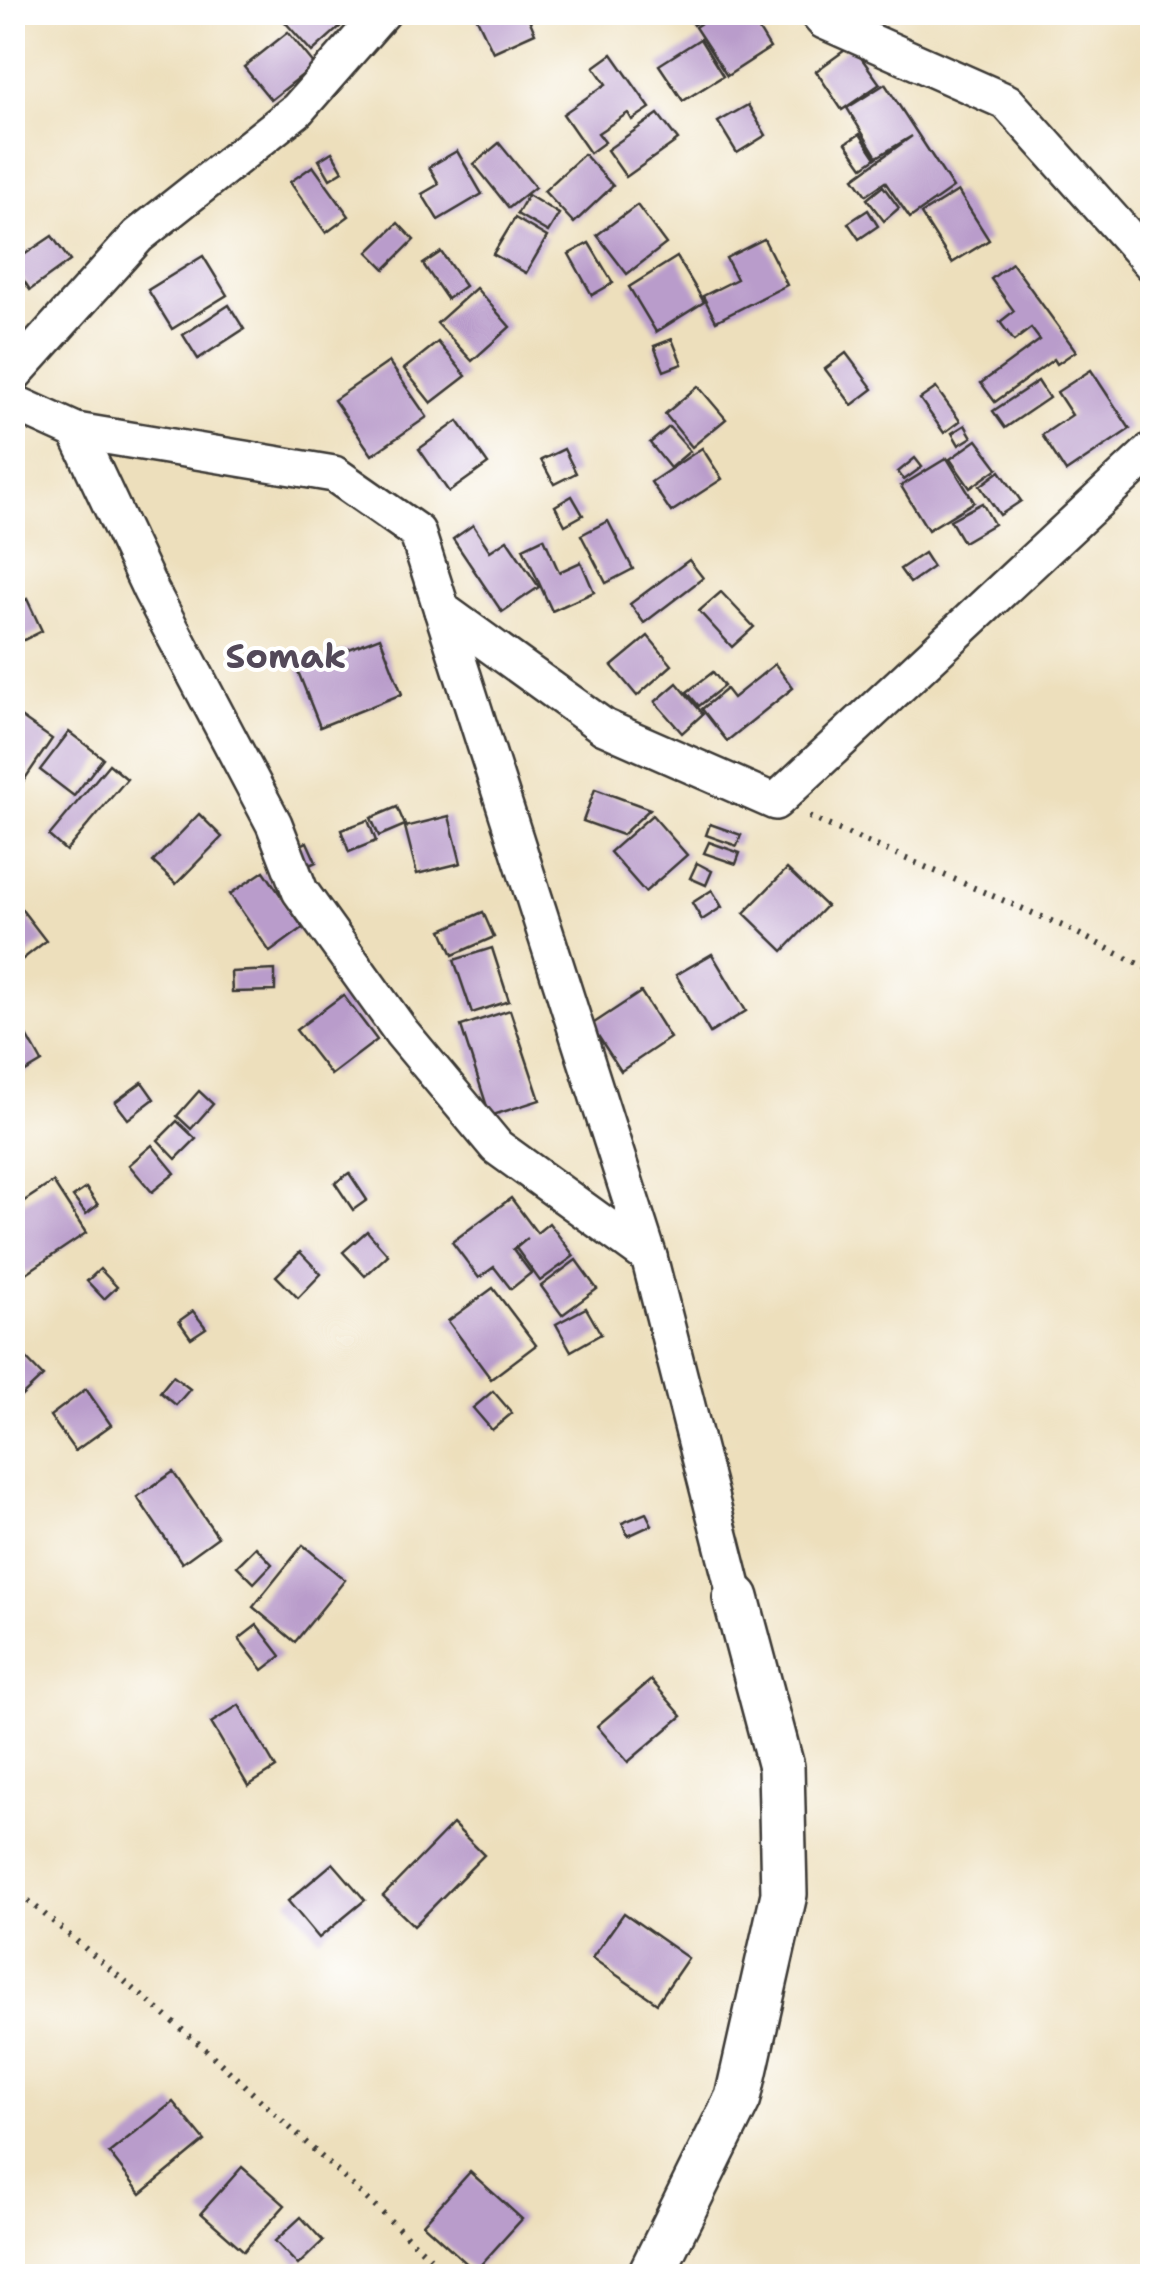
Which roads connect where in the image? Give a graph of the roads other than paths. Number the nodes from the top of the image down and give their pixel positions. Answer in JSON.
{"nodes":[{"id":1,"x":382,"y":12,"type":"edge"},
{"id":2,"x":816,"y":12,"type":"edge"},
{"id":3,"x":1152,"y":264,"type":"edge"},
{"id":4,"x":12,"y":376,"type":"edge"},
{"id":5,"x":12,"y":402,"type":"edge"},
{"id":6,"x":76,"y":430,"type":"junction"},
{"id":7,"x":1152,"y":450,"type":"edge"},
{"id":8,"x":442,"y":610,"type":"junction"},
{"id":9,"x":650,"y":1257,"type":"junction"},
{"id":10,"x":736,"y":1598,"type":"joint"},
{"id":11,"x":650,"y":2276,"type":"edge"}],
"edges":[{"from":1,"to":4,"type":"street"},
{"from":2,"to":3,"type":"street"},
{"from":5,"to":6,"type":"street"},
{"from":6,"to":8,"type":"street"},
{"from":6,"to":9,"type":"street"},
{"from":7,"to":8,"type":"street"},
{"from":8,"to":9,"type":"street"},
{"from":9,"to":10,"type":"street"},
{"from":10,"to":11,"type":"street"}]}
